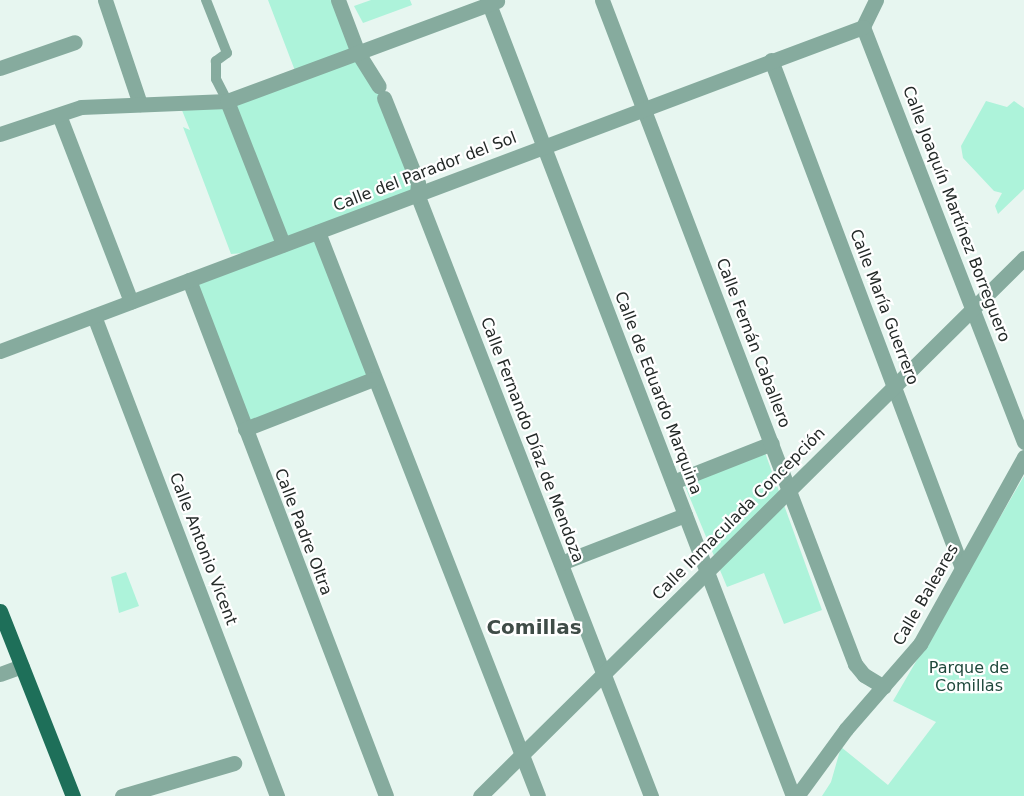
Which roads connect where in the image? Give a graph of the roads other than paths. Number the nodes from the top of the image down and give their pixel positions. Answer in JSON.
{"nodes":[{"id":1,"x":105,"y":0,"type":"edge"},
{"id":2,"x":206,"y":0,"type":"edge"},
{"id":3,"x":338,"y":0,"type":"edge"},
{"id":4,"x":602,"y":0,"type":"edge"},
{"id":5,"x":876,"y":0,"type":"edge"},
{"id":6,"x":494,"y":2,"type":"edge"},
{"id":7,"x":863,"y":27,"type":"junction"},
{"id":8,"x":75,"y":42,"type":"dead end"},
{"id":9,"x":358,"y":54,"type":"junction"},
{"id":10,"x":771,"y":60,"type":"junction"},
{"id":11,"x":0,"y":68,"type":"edge"},
{"id":12,"x":227,"y":102,"type":"junction"},
{"id":13,"x":140,"y":104,"type":"junction"},
{"id":14,"x":644,"y":108,"type":"junction"},
{"id":15,"x":58,"y":115,"type":"junction"},
{"id":16,"x":0,"y":134,"type":"edge"},
{"id":17,"x":545,"y":146,"type":"junction"},
{"id":18,"x":417,"y":194,"type":"junction"},
{"id":19,"x":318,"y":232,"type":"junction"},
{"id":20,"x":283,"y":244,"type":"junction"},
{"id":21,"x":1024,"y":258,"type":"edge"},
{"id":22,"x":189,"y":280,"type":"junction"},
{"id":23,"x":130,"y":302,"type":"junction"},
{"id":24,"x":973,"y":308,"type":"junction"},
{"id":25,"x":94,"y":316,"type":"junction"},
{"id":26,"x":0,"y":351,"type":"edge"},
{"id":27,"x":373,"y":379,"type":"junction"},
{"id":28,"x":895,"y":385,"type":"junction"},
{"id":29,"x":245,"y":429,"type":"junction"},
{"id":30,"x":1024,"y":442,"type":"edge"},
{"id":31,"x":772,"y":443,"type":"junction"},
{"id":32,"x":1024,"y":457,"type":"edge"},
{"id":33,"x":673,"y":482,"type":"junction"},
{"id":34,"x":789,"y":489,"type":"junction"},
{"id":35,"x":685,"y":515,"type":"junction"},
{"id":36,"x":561,"y":563,"type":"junction"},
{"id":37,"x":962,"y":568,"type":"junction"},
{"id":38,"x":707,"y":571,"type":"junction"},
{"id":39,"x":0,"y":611,"type":"edge"},
{"id":40,"x":22,"y":666,"type":"junction"},
{"id":41,"x":604,"y":672,"type":"junction"},
{"id":42,"x":0,"y":674,"type":"edge"},
{"id":43,"x":884,"y":687,"type":"junction"},
{"id":44,"x":523,"y":756,"type":"junction"},
{"id":45,"x":234,"y":763,"type":"dead end"},
{"id":46,"x":73,"y":796,"type":"edge"},
{"id":47,"x":122,"y":796,"type":"edge"},
{"id":48,"x":277,"y":796,"type":"edge"},
{"id":49,"x":386,"y":796,"type":"edge"},
{"id":50,"x":480,"y":796,"type":"edge"},
{"id":51,"x":538,"y":796,"type":"edge"},
{"id":52,"x":651,"y":796,"type":"edge"},
{"id":53,"x":795,"y":796,"type":"edge"}],
"edges":[{"from":1,"to":13,"type":"street"},
{"from":2,"to":12,"type":"lane"},
{"from":3,"to":9,"type":"street","name":"Calle Fernando Díaz de Mendoza"},
{"from":4,"to":14,"type":"street","name":"Calle Fernán Caballero"},
{"from":5,"to":7,"type":"street"},
{"from":6,"to":9,"type":"street"},
{"from":6,"to":17,"type":"street","name":"Calle de Eduardo Marquina"},
{"from":7,"to":10,"type":"street","name":"Calle del Parador del Sol"},
{"from":7,"to":24,"type":"street","name":"Calle Joaquín Martínez Borreguero"},
{"from":8,"to":11,"type":"street"},
{"from":9,"to":12,"type":"street"},
{"from":9,"to":18,"type":"street","name":"Calle Fernando Díaz de Mendoza"},
{"from":10,"to":14,"type":"street","name":"Calle del Parador del Sol"},
{"from":10,"to":28,"type":"street","name":"Calle María Guerrero"},
{"from":12,"to":13,"type":"street"},
{"from":12,"to":20,"type":"street"},
{"from":13,"to":15,"type":"street"},
{"from":14,"to":17,"type":"street","name":"Calle del Parador del Sol"},
{"from":14,"to":31,"type":"street","name":"Calle Fernán Caballero"},
{"from":15,"to":16,"type":"street"},
{"from":15,"to":23,"type":"street"},
{"from":17,"to":18,"type":"street","name":"Calle del Parador del Sol"},
{"from":17,"to":33,"type":"street","name":"Calle de Eduardo Marquina"},
{"from":18,"to":19,"type":"street","name":"Calle del Parador del Sol"},
{"from":18,"to":36,"type":"street","name":"Calle Fernando Díaz de Mendoza"},
{"from":19,"to":20,"type":"street","name":"Calle del Parador del Sol"},
{"from":19,"to":27,"type":"street"},
{"from":20,"to":22,"type":"street","name":"Calle del Parador del Sol"},
{"from":21,"to":24,"type":"street","name":"Calle Inmaculada Concepción"},
{"from":22,"to":23,"type":"street","name":"Calle del Parador del Sol"},
{"from":22,"to":29,"type":"street","name":"Calle Padre Oltra"},
{"from":23,"to":25,"type":"street","name":"Calle del Parador del Sol"},
{"from":24,"to":28,"type":"street","name":"Calle Inmaculada Concepción"},
{"from":24,"to":30,"type":"street","name":"Calle Joaquín Martínez Borreguero"},
{"from":25,"to":26,"type":"street","name":"Calle del Parador del Sol"},
{"from":25,"to":48,"type":"street","name":"Calle Antonio Vicent"},
{"from":27,"to":29,"type":"street"},
{"from":27,"to":44,"type":"street"},
{"from":28,"to":34,"type":"street","name":"Calle Inmaculada Concepción"},
{"from":28,"to":37,"type":"street","name":"Calle María Guerrero"},
{"from":29,"to":49,"type":"street","name":"Calle Padre Oltra"},
{"from":31,"to":33,"type":"street"},
{"from":31,"to":34,"type":"street","name":"Calle Fernán Caballero"},
{"from":32,"to":37,"type":"street","name":"Calle Baleares"},
{"from":33,"to":35,"type":"street","name":"Calle de Eduardo Marquina"},
{"from":34,"to":38,"type":"street","name":"Calle Inmaculada Concepción"},
{"from":34,"to":43,"type":"street","name":"Calle Fernán Caballero"},
{"from":35,"to":36,"type":"street"},
{"from":35,"to":38,"type":"street","name":"Calle de Eduardo Marquina"},
{"from":36,"to":41,"type":"street","name":"Calle Fernando Díaz de Mendoza"},
{"from":37,"to":43,"type":"street","name":"Calle Baleares"},
{"from":38,"to":41,"type":"street","name":"Calle Inmaculada Concepción"},
{"from":38,"to":53,"type":"street","name":"Calle de Eduardo Marquina"},
{"from":39,"to":40,"type":"main road"},
{"from":40,"to":42,"type":"street"},
{"from":40,"to":46,"type":"main road"},
{"from":41,"to":44,"type":"street","name":"Calle Inmaculada Concepción"},
{"from":41,"to":52,"type":"street","name":"Calle Fernando Díaz de Mendoza"},
{"from":43,"to":53,"type":"street","name":"Calle Baleares"},
{"from":44,"to":50,"type":"street","name":"Calle Inmaculada Concepción"},
{"from":44,"to":51,"type":"street"},
{"from":45,"to":47,"type":"street"}]}
